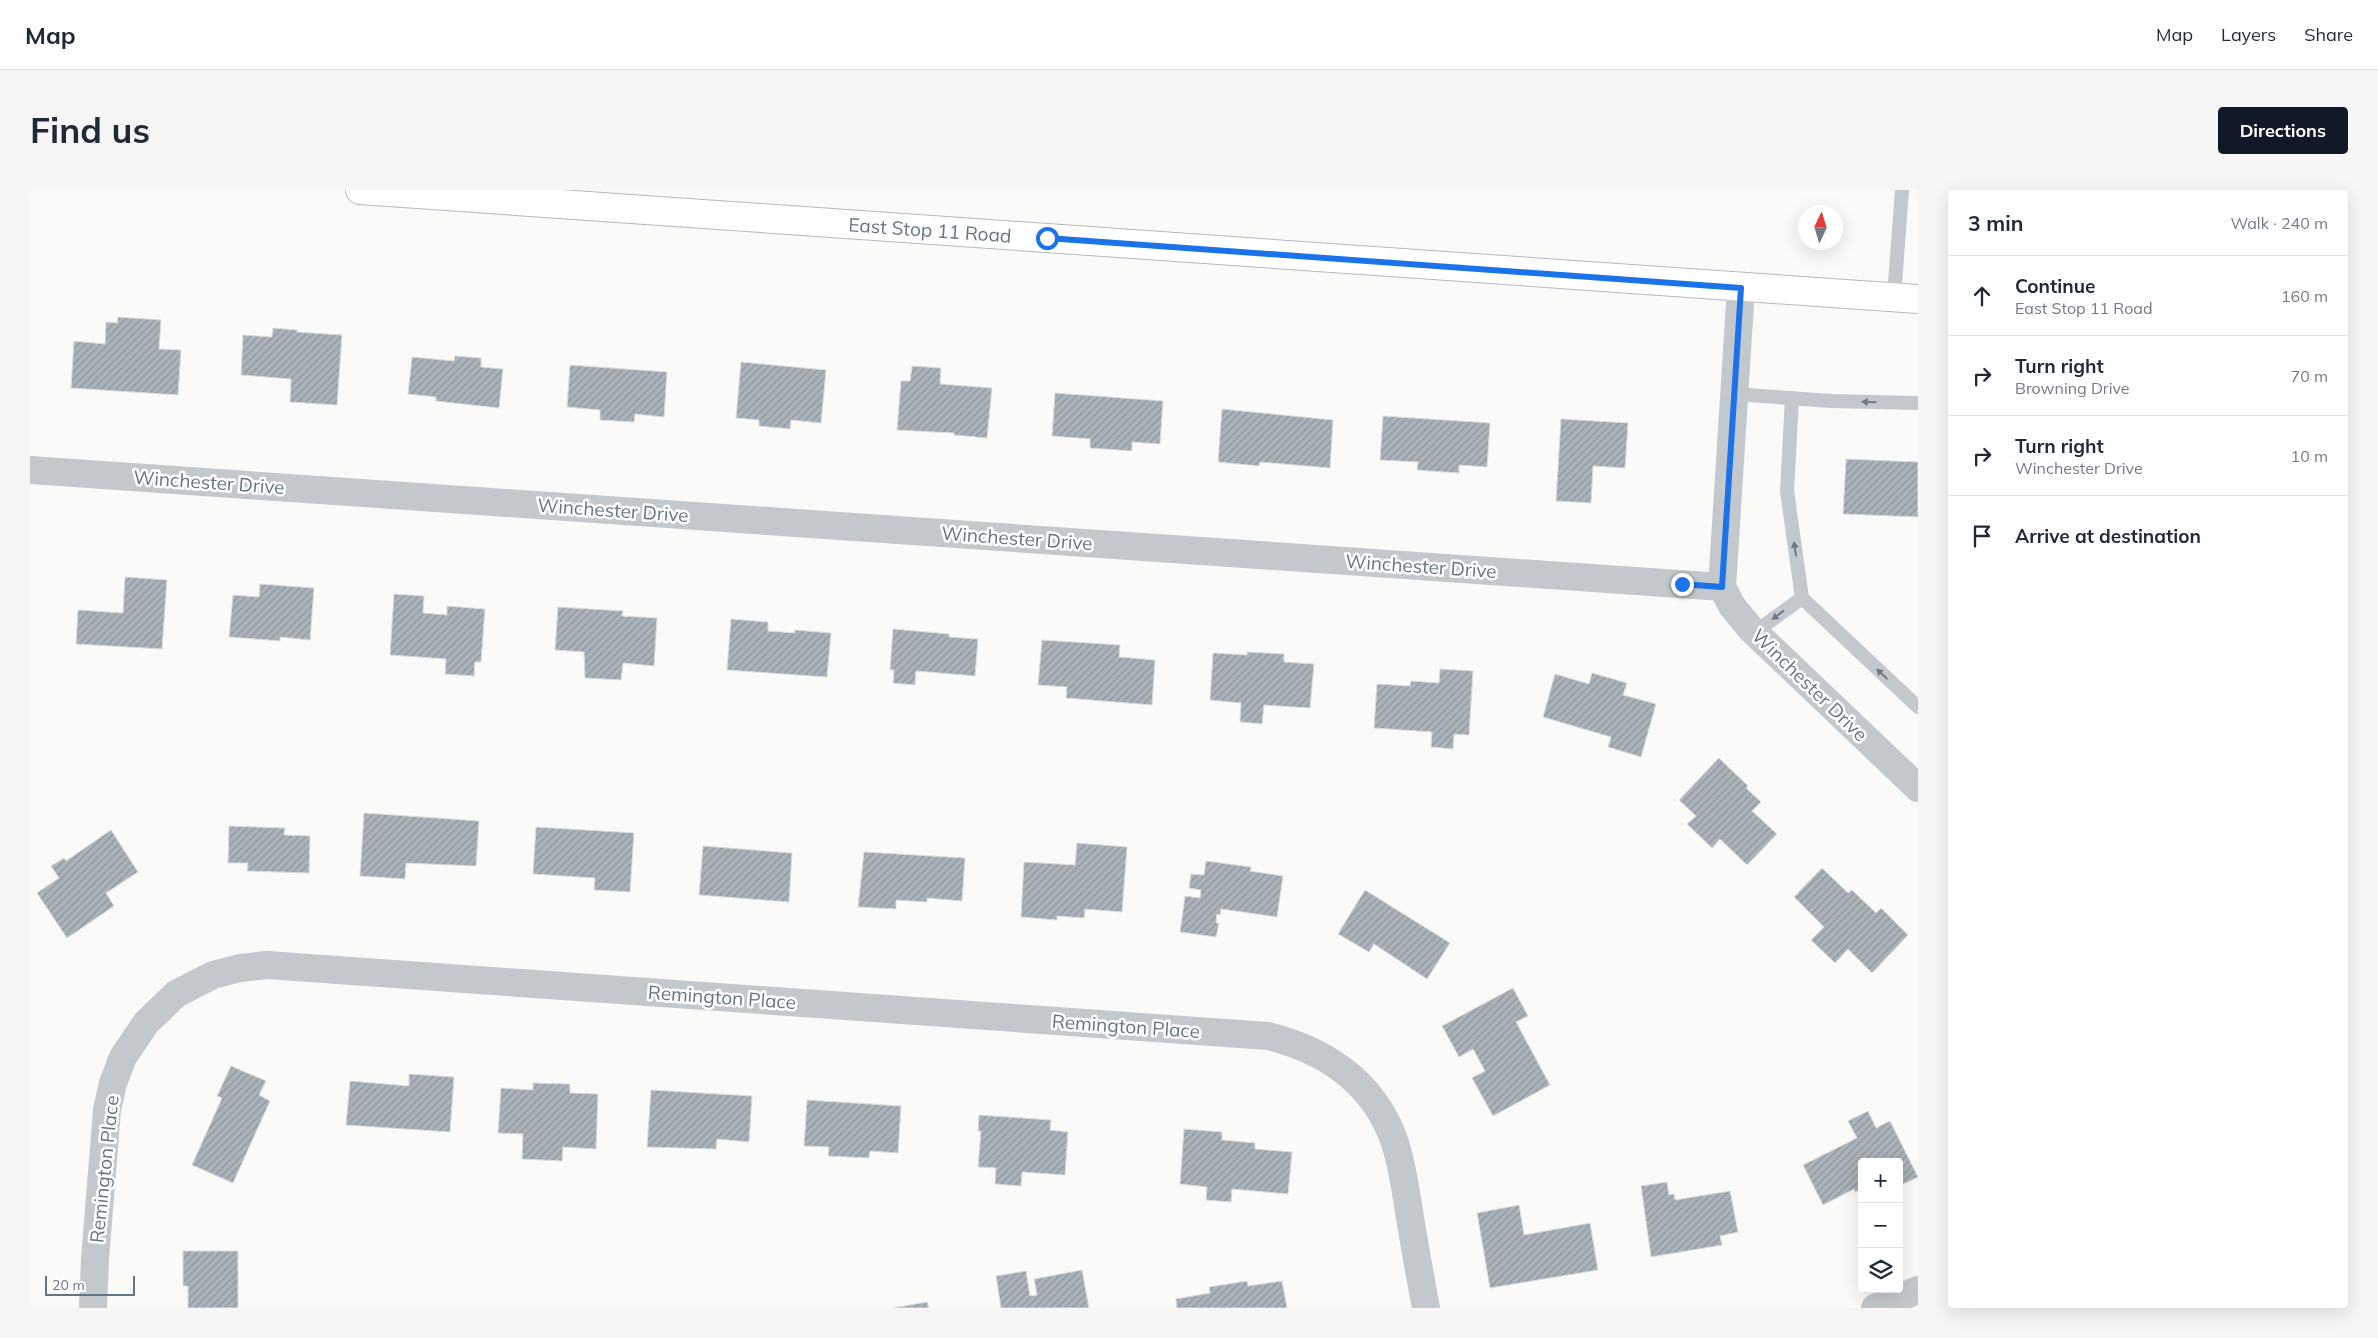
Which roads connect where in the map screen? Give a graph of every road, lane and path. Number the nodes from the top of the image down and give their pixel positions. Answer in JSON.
{"nodes":[{"id":1,"x":360,"y":190,"type":"edge"},
{"id":2,"x":1902,"y":190,"type":"edge"},
{"id":3,"x":532,"y":196,"type":"edge"},
{"id":4,"x":1741,"y":288,"type":"junction"},
{"id":5,"x":1906,"y":298,"type":"edge"},
{"id":6,"x":1734,"y":394,"type":"junction"},
{"id":7,"x":1792,"y":398,"type":"junction"},
{"id":8,"x":1918,"y":403,"type":"edge"},
{"id":9,"x":30,"y":470,"type":"edge"},
{"id":10,"x":1722,"y":587,"type":"junction"},
{"id":11,"x":1802,"y":598,"type":"junction"},
{"id":12,"x":1755,"y":632,"type":"junction"},
{"id":13,"x":1918,"y":707,"type":"edge"},
{"id":14,"x":1918,"y":788,"type":"edge"},
{"id":15,"x":1918,"y":1290,"type":"edge"},
{"id":16,"x":94,"y":1308,"type":"edge"},
{"id":17,"x":1426,"y":1308,"type":"edge"},
{"id":18,"x":1875,"y":1308,"type":"edge"}],
"edges":[{"from":1,"to":3,"type":"main road","name":"East Stop 11 Road"},
{"from":2,"to":5,"type":"lane"},
{"from":3,"to":4,"type":"main road","name":"East Stop 11 Road"},
{"from":4,"to":5,"type":"main road","name":"East Stop 11 Road"},
{"from":4,"to":6,"type":"street"},
{"from":6,"to":7,"type":"lane"},
{"from":6,"to":10,"type":"street"},
{"from":8,"to":7,"type":"lane","one_way":true},
{"from":11,"to":7,"type":"lane","one_way":true},
{"from":9,"to":10,"type":"street","name":"Winchester Drive"},
{"from":10,"to":12,"type":"street","name":"Winchester Drive"},
{"from":11,"to":12,"type":"lane","one_way":true},
{"from":13,"to":11,"type":"lane","one_way":true},
{"from":12,"to":14,"type":"street","name":"Winchester Drive"},
{"from":15,"to":18,"type":"street"},
{"from":16,"to":17,"type":"street","name":"Remington Place"}]}
